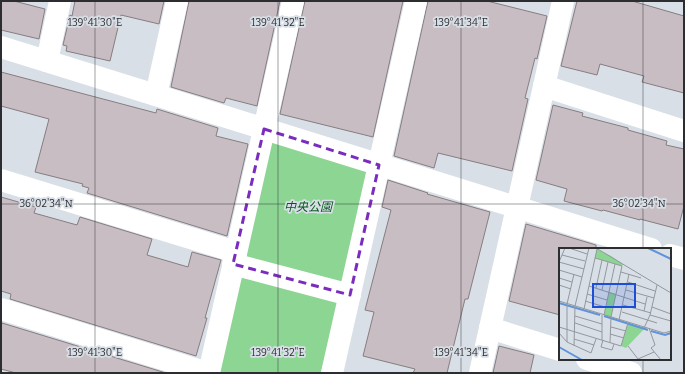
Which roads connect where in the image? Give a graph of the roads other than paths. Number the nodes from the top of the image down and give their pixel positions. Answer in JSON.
{"nodes":[{"id":1,"x":60,"y":1,"type":"edge"},
{"id":2,"x":177,"y":1,"type":"edge"},
{"id":3,"x":293,"y":1,"type":"edge"},
{"id":4,"x":416,"y":1,"type":"edge"},
{"id":5,"x":562,"y":1,"type":"edge"},
{"id":6,"x":1,"y":47,"type":"edge"},
{"id":7,"x":47,"y":61,"type":"junction"},
{"id":8,"x":544,"y":86,"type":"junction"},
{"id":9,"x":156,"y":95,"type":"junction"},
{"id":10,"x":264,"y":129,"type":"junction"},
{"id":11,"x":684,"y":131,"type":"edge"},
{"id":12,"x":379,"y":165,"type":"junction"},
{"id":13,"x":1,"y":180,"type":"edge"},
{"id":14,"x":517,"y":207,"type":"junction"},
{"id":15,"x":648,"y":248,"type":"edge"},
{"id":16,"x":671,"y":255,"type":"edge"},
{"id":17,"x":235,"y":258,"type":"junction"},
{"id":18,"x":684,"y":260,"type":"edge"},
{"id":19,"x":350,"y":295,"type":"junction"},
{"id":20,"x":1,"y":309,"type":"edge"},
{"id":21,"x":490,"y":328,"type":"junction"},
{"id":22,"x":559,"y":350,"type":"edge"},
{"id":23,"x":590,"y":360,"type":"edge"},
{"id":24,"x":208,"y":373,"type":"edge"},
{"id":25,"x":332,"y":373,"type":"edge"},
{"id":26,"x":480,"y":373,"type":"edge"},
{"id":27,"x":631,"y":373,"type":"edge"}],
"edges":[{"from":1,"to":7,"type":"street"},
{"from":2,"to":9,"type":"street"},
{"from":3,"to":10,"type":"street"},
{"from":4,"to":12,"type":"street"},
{"from":5,"to":8,"type":"street"},
{"from":6,"to":7,"type":"street"},
{"from":7,"to":9,"type":"street"},
{"from":8,"to":11,"type":"street"},
{"from":8,"to":14,"type":"street"},
{"from":9,"to":10,"type":"street"},
{"from":10,"to":12,"type":"street"},
{"from":10,"to":17,"type":"street"},
{"from":12,"to":14,"type":"street"},
{"from":12,"to":19,"type":"street"},
{"from":13,"to":17,"type":"street"},
{"from":14,"to":15,"type":"street"},
{"from":14,"to":21,"type":"street"},
{"from":16,"to":18,"type":"street"},
{"from":17,"to":19,"type":"street"},
{"from":17,"to":24,"type":"street"},
{"from":19,"to":25,"type":"street"},
{"from":20,"to":24,"type":"street"},
{"from":21,"to":22,"type":"street"},
{"from":21,"to":26,"type":"street"},
{"from":23,"to":27,"type":"street"}]}
